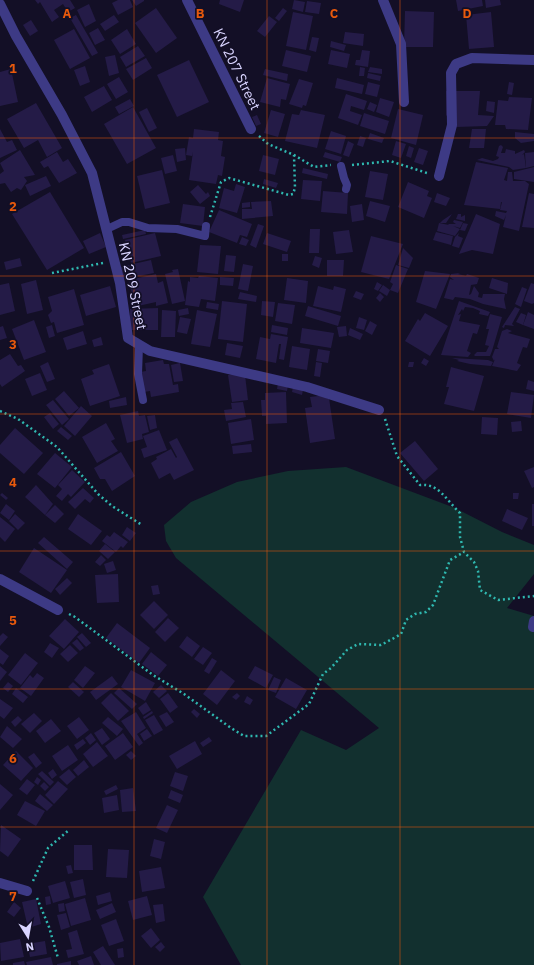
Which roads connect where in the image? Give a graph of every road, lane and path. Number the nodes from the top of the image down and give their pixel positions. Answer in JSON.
{"nodes":[{"id":1,"x":187,"y":0,"type":"edge"},
{"id":2,"x":383,"y":0,"type":"edge"},
{"id":3,"x":0,"y":4,"type":"edge"},
{"id":4,"x":534,"y":60,"type":"edge"},
{"id":5,"x":404,"y":102,"type":"dead end"},
{"id":6,"x":251,"y":129,"type":"dead end"},
{"id":7,"x":294,"y":155,"type":"dead end"},
{"id":8,"x":342,"y":166,"type":"dead end"},
{"id":9,"x":439,"y":176,"type":"dead end"},
{"id":10,"x":346,"y":189,"type":"dead end"},
{"id":11,"x":206,"y":226,"type":"joint"},
{"id":12,"x":107,"y":229,"type":"junction"},
{"id":13,"x":114,"y":263,"type":"junction"},
{"id":14,"x":52,"y":273,"type":"dead end"},
{"id":15,"x":139,"y":346,"type":"junction"},
{"id":16,"x":143,"y":400,"type":"dead end"},
{"id":17,"x":379,"y":410,"type":"joint"},
{"id":18,"x":0,"y":411,"type":"edge"},
{"id":19,"x":142,"y":525,"type":"dead end"},
{"id":20,"x":464,"y":552,"type":"junction"},
{"id":21,"x":0,"y":580,"type":"edge"},
{"id":22,"x":534,"y":596,"type":"edge"},
{"id":23,"x":58,"y":610,"type":"joint"},
{"id":24,"x":69,"y":830,"type":"dead end"},
{"id":25,"x":0,"y":883,"type":"edge"},
{"id":26,"x":27,"y":891,"type":"junction"},
{"id":27,"x":58,"y":958,"type":"dead end"}],
"edges":[{"from":1,"to":6,"type":"street","name":"KN 207 Street"},
{"from":2,"to":5,"type":"street"},
{"from":3,"to":12,"type":"street","name":"KN 209 Street"},
{"from":4,"to":9,"type":"street"},
{"from":7,"to":11,"type":"path"},
{"from":8,"to":10,"type":"lane"},
{"from":11,"to":12,"type":"lane"},
{"from":12,"to":13,"type":"street","name":"KN 209 Street"},
{"from":13,"to":14,"type":"path"},
{"from":13,"to":15,"type":"street","name":"KN 209 Street"},
{"from":15,"to":16,"type":"lane"},
{"from":15,"to":17,"type":"street","name":"KN 209 Street"},
{"from":17,"to":20,"type":"path"},
{"from":18,"to":19,"type":"path"},
{"from":20,"to":22,"type":"path"},
{"from":20,"to":23,"type":"path"},
{"from":21,"to":23,"type":"street"},
{"from":24,"to":26,"type":"path"},
{"from":25,"to":26,"type":"street"},
{"from":26,"to":27,"type":"path"}]}
